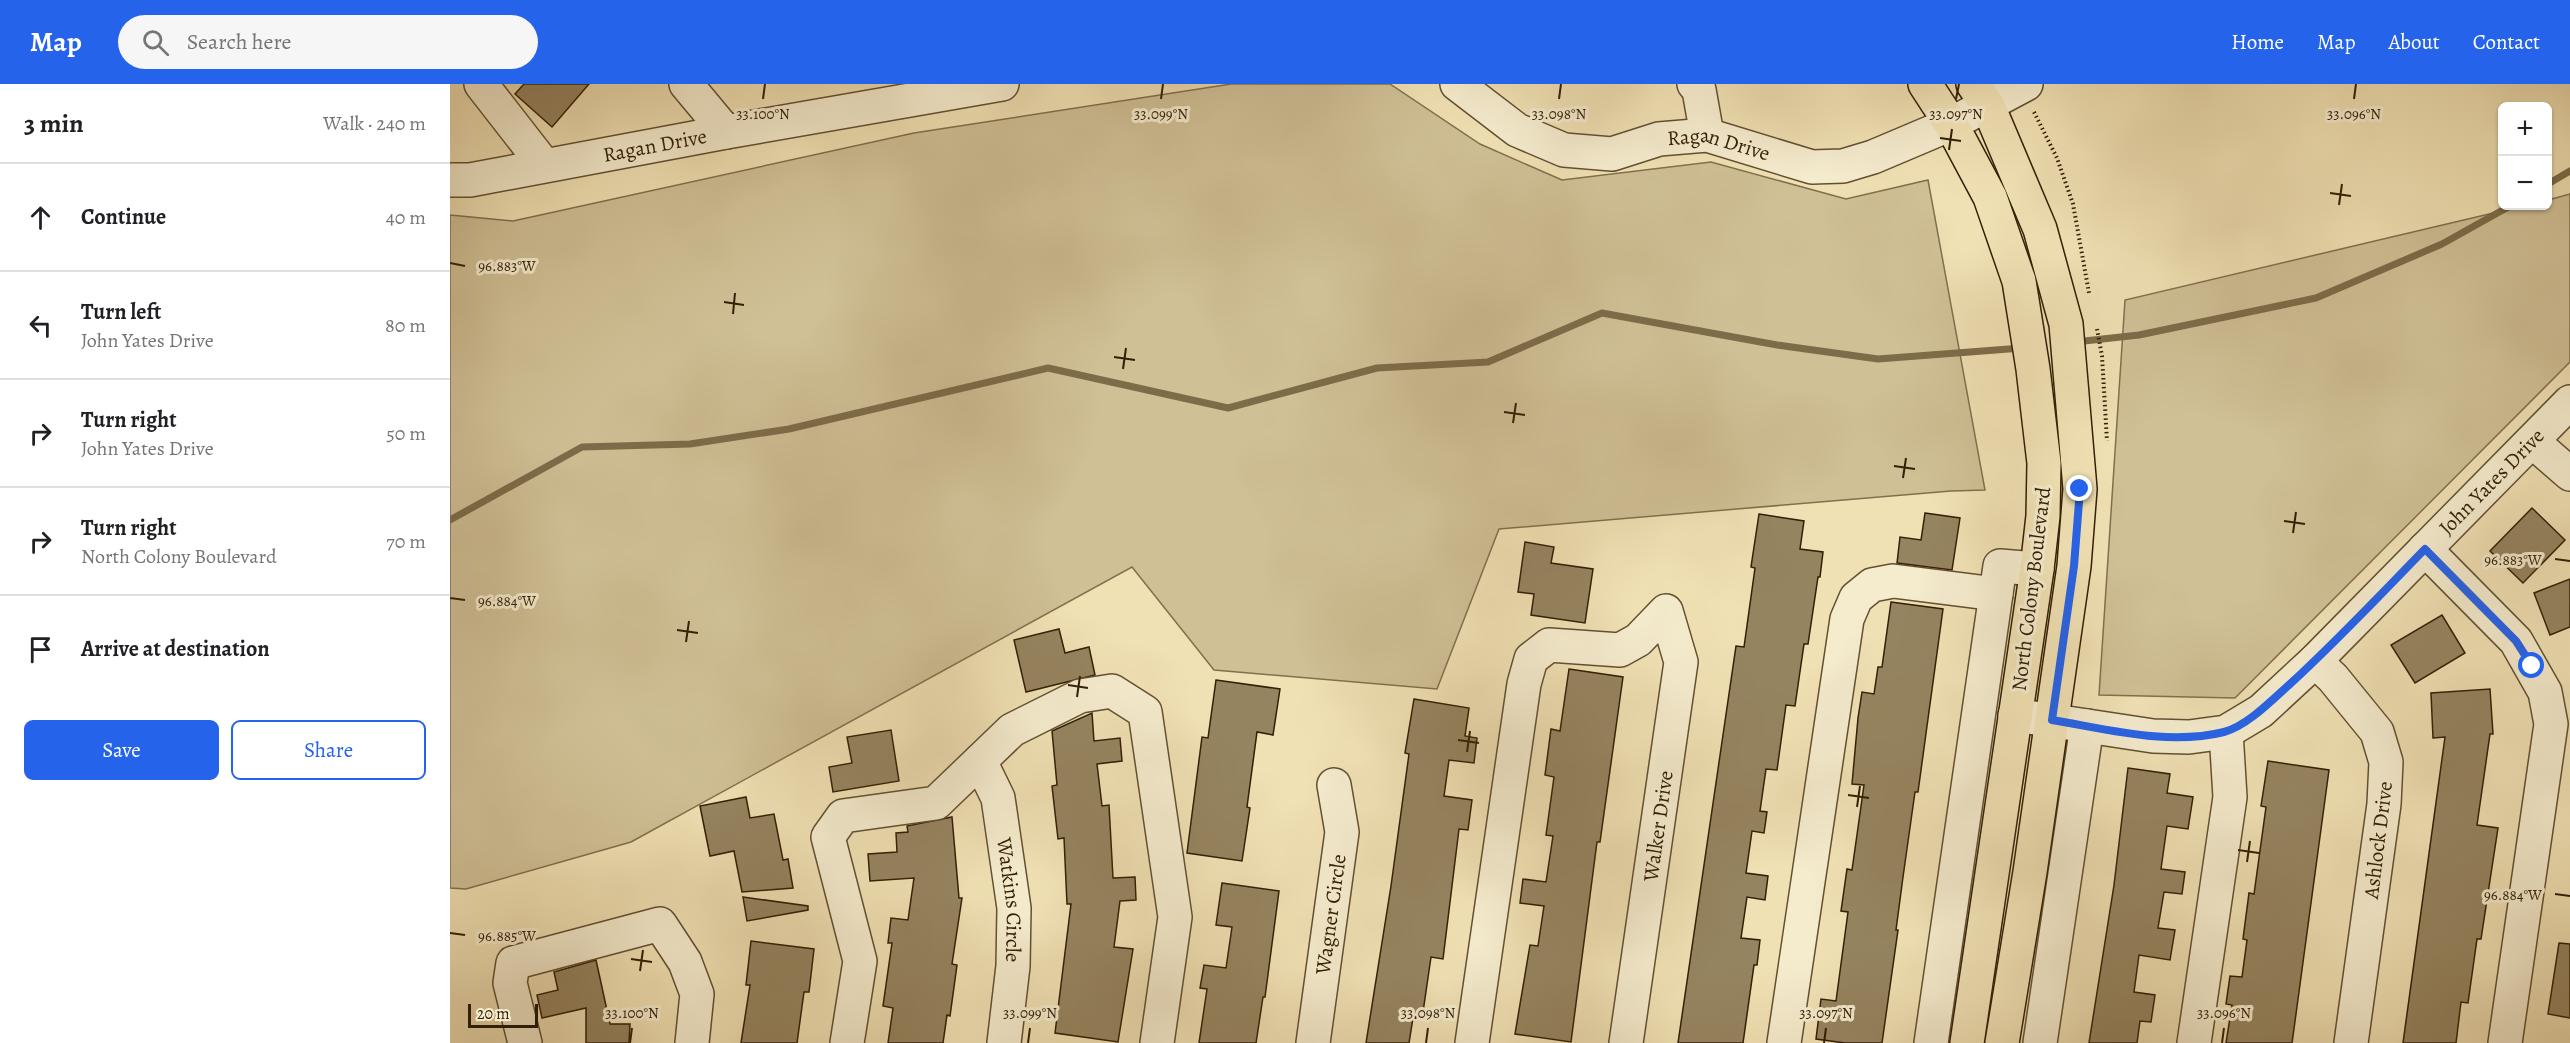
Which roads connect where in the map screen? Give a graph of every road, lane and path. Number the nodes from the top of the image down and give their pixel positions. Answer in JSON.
{"nodes":[{"id":1,"x":481,"y":84,"type":"edge"},
{"id":2,"x":686,"y":84,"type":"edge"},
{"id":3,"x":1002,"y":84,"type":"edge"},
{"id":4,"x":1457,"y":84,"type":"edge"},
{"id":5,"x":1694,"y":84,"type":"edge"},
{"id":6,"x":1925,"y":84,"type":"edge"},
{"id":7,"x":2026,"y":84,"type":"edge"},
{"id":8,"x":892,"y":93,"type":"edge"},
{"id":9,"x":1981,"y":95,"type":"edge"},
{"id":10,"x":1951,"y":124,"type":"junction"},
{"id":11,"x":726,"y":132,"type":"junction"},
{"id":12,"x":1707,"y":135,"type":"junction"},
{"id":13,"x":544,"y":165,"type":"junction"},
{"id":14,"x":450,"y":180,"type":"edge"},
{"id":15,"x":2570,"y":402,"type":"edge"},
{"id":16,"x":2532,"y":441,"type":"junction"},
{"id":17,"x":2570,"y":474,"type":"edge"},
{"id":18,"x":2425,"y":549,"type":"junction"},
{"id":19,"x":2037,"y":568,"type":"junction"},
{"id":20,"x":1996,"y":594,"type":"junction"},
{"id":21,"x":2315,"y":661,"type":"junction"},
{"id":22,"x":2015,"y":715,"type":"junction"},
{"id":23,"x":2052,"y":720,"type":"junction"},
{"id":24,"x":2087,"y":726,"type":"junction"},
{"id":25,"x":2226,"y":732,"type":"junction"},
{"id":26,"x":980,"y":761,"type":"junction"},
{"id":27,"x":1334,"y":785,"type":"dead end"},
{"id":28,"x":525,"y":1043,"type":"edge"},
{"id":29,"x":692,"y":1043,"type":"edge"},
{"id":30,"x":847,"y":1043,"type":"edge"},
{"id":31,"x":1004,"y":1043,"type":"edge"},
{"id":32,"x":1157,"y":1043,"type":"edge"},
{"id":33,"x":1313,"y":1043,"type":"edge"},
{"id":34,"x":1472,"y":1043,"type":"edge"},
{"id":35,"x":1626,"y":1043,"type":"edge"},
{"id":36,"x":1784,"y":1043,"type":"edge"},
{"id":37,"x":1930,"y":1043,"type":"edge"},
{"id":38,"x":1967,"y":1043,"type":"edge"},
{"id":39,"x":2002,"y":1043,"type":"edge"},
{"id":40,"x":2040,"y":1043,"type":"edge"},
{"id":41,"x":2194,"y":1043,"type":"edge"},
{"id":42,"x":2351,"y":1043,"type":"edge"},
{"id":43,"x":2505,"y":1043,"type":"edge"}],
"edges":[{"from":1,"to":13,"type":"street"},
{"from":2,"to":11,"type":"street"},
{"from":3,"to":8,"type":"street","name":"Ragan Drive"},
{"from":4,"to":12,"type":"street","name":"Ragan Drive"},
{"from":5,"to":12,"type":"street"},
{"from":6,"to":10,"type":"main road","name":"North Colony Boulevard"},
{"from":7,"to":9,"type":"street","name":"Ragan Drive"},
{"from":8,"to":11,"type":"street","name":"Ragan Drive"},
{"from":9,"to":10,"type":"street","name":"Ragan Drive"},
{"from":9,"to":23,"type":"main road","name":"North Colony Boulevard"},
{"from":10,"to":12,"type":"street","name":"Ragan Drive"},
{"from":10,"to":19,"type":"main road","name":"North Colony Boulevard"},
{"from":11,"to":13,"type":"street","name":"Ragan Drive"},
{"from":13,"to":14,"type":"street","name":"Ragan Drive"},
{"from":15,"to":16,"type":"street","name":"John Yates Drive"},
{"from":16,"to":17,"type":"street"},
{"from":16,"to":18,"type":"street","name":"John Yates Drive"},
{"from":18,"to":21,"type":"street","name":"John Yates Drive"},
{"from":18,"to":43,"type":"street"},
{"from":19,"to":20,"type":"street"},
{"from":19,"to":22,"type":"main road","name":"North Colony Boulevard"},
{"from":20,"to":36,"type":"street"},
{"from":20,"to":37,"type":"street"},
{"from":21,"to":25,"type":"street","name":"John Yates Drive"},
{"from":21,"to":42,"type":"street","name":"Ashlock Drive"},
{"from":22,"to":23,"type":"street","name":"John Yates Drive"},
{"from":22,"to":38,"type":"main road","name":"North Colony Boulevard"},
{"from":23,"to":24,"type":"street","name":"John Yates Drive"},
{"from":23,"to":39,"type":"main road","name":"North Colony Boulevard"},
{"from":24,"to":25,"type":"street","name":"John Yates Drive"},
{"from":24,"to":40,"type":"street"},
{"from":25,"to":41,"type":"street"},
{"from":26,"to":30,"type":"street"},
{"from":26,"to":31,"type":"street","name":"Watkins Circle"},
{"from":26,"to":32,"type":"street"},
{"from":27,"to":33,"type":"street","name":"Wagner Circle"},
{"from":28,"to":29,"type":"street"},
{"from":34,"to":35,"type":"street","name":"Walker Drive"}]}
